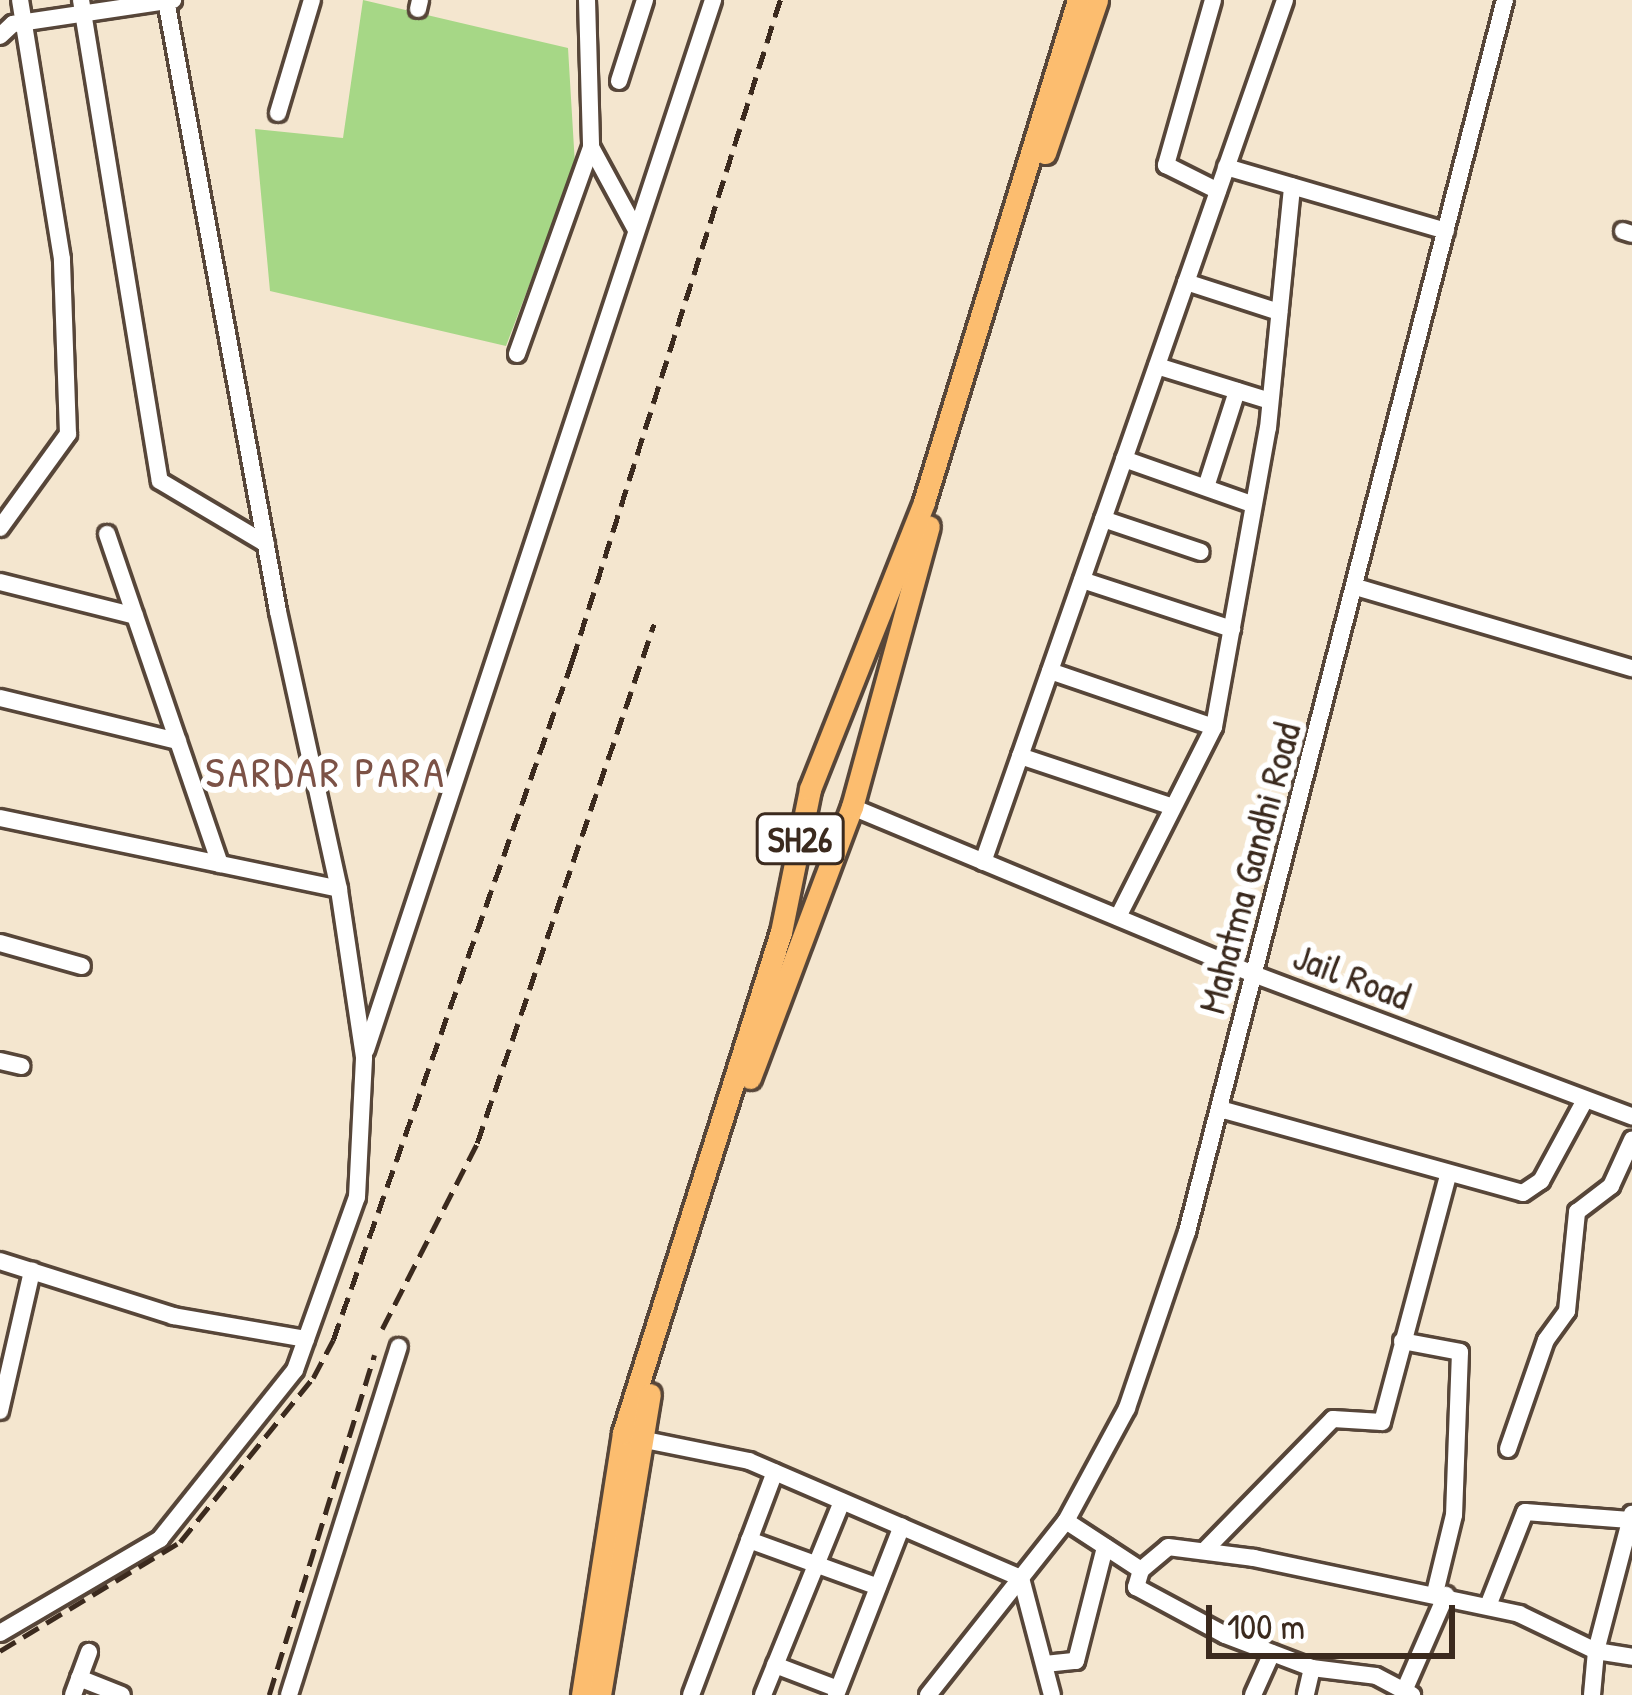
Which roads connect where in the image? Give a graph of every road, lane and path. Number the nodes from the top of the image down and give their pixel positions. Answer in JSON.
{"nodes":[{"id":1,"x":20,"y":0,"type":"edge"},
{"id":2,"x":169,"y":0,"type":"edge"},
{"id":3,"x":312,"y":0,"type":"edge"},
{"id":4,"x":587,"y":0,"type":"edge"},
{"id":5,"x":645,"y":0,"type":"edge"},
{"id":6,"x":713,"y":0,"type":"edge"},
{"id":7,"x":1078,"y":0,"type":"edge"},
{"id":8,"x":1097,"y":0,"type":"edge"},
{"id":9,"x":1213,"y":0,"type":"edge"},
{"id":10,"x":1285,"y":0,"type":"edge"},
{"id":11,"x":1505,"y":0,"type":"edge"},
{"id":12,"x":81,"y":7,"type":"edge"},
{"id":13,"x":9,"y":24,"type":"edge"},
{"id":14,"x":619,"y":81,"type":"dead end"},
{"id":15,"x":278,"y":113,"type":"dead end"},
{"id":16,"x":591,"y":147,"type":"junction"},
{"id":17,"x":1226,"y":167,"type":"junction"},
{"id":18,"x":1292,"y":186,"type":"junction"},
{"id":19,"x":1218,"y":191,"type":"junction"},
{"id":20,"x":636,"y":230,"type":"junction"},
{"id":21,"x":1446,"y":231,"type":"junction"},
{"id":22,"x":1186,"y":282,"type":"junction"},
{"id":23,"x":1280,"y":313,"type":"junction"},
{"id":24,"x":517,"y":354,"type":"dead end"},
{"id":25,"x":1156,"y":366,"type":"junction"},
{"id":26,"x":1237,"y":391,"type":"junction"},
{"id":27,"x":1270,"y":401,"type":"junction"},
{"id":28,"x":1124,"y":459,"type":"junction"},
{"id":29,"x":1206,"y":487,"type":"junction"},
{"id":30,"x":1252,"y":504,"type":"junction"},
{"id":31,"x":1103,"y":519,"type":"junction"},
{"id":32,"x":0,"y":528,"type":"edge"},
{"id":33,"x":107,"y":534,"type":"dead end"},
{"id":34,"x":266,"y":544,"type":"junction"},
{"id":35,"x":1201,"y":552,"type":"dead end"},
{"id":36,"x":1082,"y":580,"type":"junction"},
{"id":37,"x":0,"y":582,"type":"edge"},
{"id":38,"x":1356,"y":587,"type":"junction"},
{"id":39,"x":135,"y":616,"type":"junction"},
{"id":40,"x":1232,"y":629,"type":"junction"},
{"id":41,"x":1632,"y":668,"type":"edge"},
{"id":42,"x":1050,"y":671,"type":"junction"},
{"id":43,"x":0,"y":698,"type":"edge"},
{"id":44,"x":1214,"y":727,"type":"junction"},
{"id":45,"x":178,"y":741,"type":"junction"},
{"id":46,"x":824,"y":756,"type":"junction"},
{"id":47,"x":1020,"y":756,"type":"junction"},
{"id":48,"x":863,"y":768,"type":"junction"},
{"id":49,"x":1174,"y":806,"type":"junction"},
{"id":50,"x":852,"y":807,"type":"junction"},
{"id":51,"x":0,"y":818,"type":"edge"},
{"id":52,"x":796,"y":860,"type":"junction"},
{"id":53,"x":983,"y":862,"type":"junction"},
{"id":54,"x":220,"y":864,"type":"junction"},
{"id":55,"x":826,"y":871,"type":"junction"},
{"id":56,"x":339,"y":889,"type":"junction"},
{"id":57,"x":1118,"y":917,"type":"junction"},
{"id":58,"x":0,"y":944,"type":"edge"},
{"id":59,"x":82,"y":966,"type":"dead end"},
{"id":60,"x":1256,"y":974,"type":"junction"},
{"id":61,"x":364,"y":1057,"type":"junction"},
{"id":62,"x":0,"y":1061,"type":"edge"},
{"id":63,"x":21,"y":1066,"type":"dead end"},
{"id":64,"x":1585,"y":1100,"type":"junction"},
{"id":65,"x":1220,"y":1109,"type":"junction"},
{"id":66,"x":1632,"y":1116,"type":"edge"},
{"id":67,"x":1632,"y":1140,"type":"edge"},
{"id":68,"x":1448,"y":1175,"type":"junction"},
{"id":69,"x":0,"y":1262,"type":"edge"},
{"id":70,"x":32,"y":1271,"type":"junction"},
{"id":71,"x":306,"y":1339,"type":"junction"},
{"id":72,"x":1402,"y":1341,"type":"junction"},
{"id":73,"x":399,"y":1348,"type":"dead end"},
{"id":74,"x":0,"y":1411,"type":"edge"},
{"id":75,"x":640,"y":1439,"type":"junction"},
{"id":76,"x":1508,"y":1449,"type":"dead end"},
{"id":77,"x":775,"y":1472,"type":"junction"},
{"id":78,"x":842,"y":1501,"type":"junction"},
{"id":79,"x":1631,"y":1516,"type":"edge"},
{"id":80,"x":1066,"y":1521,"type":"junction"},
{"id":81,"x":902,"y":1526,"type":"junction"},
{"id":82,"x":749,"y":1540,"type":"junction"},
{"id":83,"x":1106,"y":1547,"type":"junction"},
{"id":84,"x":1205,"y":1550,"type":"junction"},
{"id":85,"x":816,"y":1564,"type":"junction"},
{"id":86,"x":1141,"y":1570,"type":"junction"},
{"id":87,"x":1021,"y":1578,"type":"junction"},
{"id":88,"x":878,"y":1587,"type":"junction"},
{"id":89,"x":1440,"y":1594,"type":"junction"},
{"id":90,"x":1488,"y":1606,"type":"junction"},
{"id":91,"x":0,"y":1633,"type":"edge"},
{"id":92,"x":1596,"y":1651,"type":"junction"},
{"id":93,"x":89,"y":1652,"type":"dead end"},
{"id":94,"x":1272,"y":1653,"type":"junction"},
{"id":95,"x":1632,"y":1658,"type":"edge"},
{"id":96,"x":1045,"y":1664,"type":"junction"},
{"id":97,"x":776,"y":1665,"type":"junction"},
{"id":98,"x":1312,"y":1668,"type":"junction"},
{"id":99,"x":76,"y":1687,"type":"edge"},
{"id":100,"x":837,"y":1692,"type":"edge"},
{"id":101,"x":1408,"y":1693,"type":"edge"},
{"id":102,"x":122,"y":1695,"type":"edge"},
{"id":103,"x":289,"y":1695,"type":"edge"},
{"id":104,"x":582,"y":1695,"type":"edge"},
{"id":105,"x":600,"y":1695,"type":"edge"},
{"id":106,"x":691,"y":1695,"type":"edge"},
{"id":107,"x":764,"y":1695,"type":"edge"},
{"id":108,"x":928,"y":1695,"type":"edge"},
{"id":109,"x":1052,"y":1695,"type":"edge"},
{"id":110,"x":1253,"y":1695,"type":"edge"},
{"id":111,"x":1306,"y":1695,"type":"edge"},
{"id":112,"x":1592,"y":1695,"type":"edge"}],
"edges":[{"from":1,"to":13,"type":"street"},
{"from":2,"to":12,"type":"street"},
{"from":2,"to":34,"type":"street"},
{"from":3,"to":15,"type":"street"},
{"from":4,"to":16,"type":"street"},
{"from":5,"to":14,"type":"street"},
{"from":6,"to":20,"type":"street"},
{"from":7,"to":46,"type":"main road","number":"SH26"},
{"from":8,"to":48,"type":"main road","number":"SH26"},
{"from":9,"to":19,"type":"street"},
{"from":10,"to":17,"type":"street"},
{"from":11,"to":21,"type":"street","name":"Mahatma Gandhi Road"},
{"from":12,"to":13,"type":"street"},
{"from":12,"to":34,"type":"street"},
{"from":13,"to":32,"type":"street"},
{"from":16,"to":20,"type":"street"},
{"from":16,"to":24,"type":"street"},
{"from":17,"to":18,"type":"street"},
{"from":17,"to":19,"type":"street"},
{"from":18,"to":21,"type":"street"},
{"from":18,"to":23,"type":"street"},
{"from":19,"to":22,"type":"street"},
{"from":20,"to":61,"type":"street"},
{"from":21,"to":38,"type":"street","name":"Mahatma Gandhi Road"},
{"from":22,"to":23,"type":"street"},
{"from":22,"to":25,"type":"street"},
{"from":23,"to":27,"type":"street"},
{"from":25,"to":26,"type":"street"},
{"from":25,"to":28,"type":"street"},
{"from":26,"to":27,"type":"street"},
{"from":26,"to":29,"type":"street"},
{"from":27,"to":30,"type":"street"},
{"from":28,"to":29,"type":"street"},
{"from":28,"to":31,"type":"street"},
{"from":29,"to":30,"type":"street"},
{"from":30,"to":40,"type":"street"},
{"from":31,"to":35,"type":"street"},
{"from":31,"to":36,"type":"street"},
{"from":33,"to":39,"type":"street"},
{"from":34,"to":56,"type":"street"},
{"from":36,"to":40,"type":"street"},
{"from":36,"to":42,"type":"street"},
{"from":37,"to":39,"type":"street"},
{"from":38,"to":41,"type":"street"},
{"from":38,"to":60,"type":"street","name":"Mahatma Gandhi Road"},
{"from":39,"to":45,"type":"street"},
{"from":40,"to":44,"type":"street"},
{"from":42,"to":44,"type":"street"},
{"from":42,"to":47,"type":"street"},
{"from":43,"to":45,"type":"street"},
{"from":44,"to":49,"type":"street"},
{"from":45,"to":54,"type":"street"},
{"from":46,"to":48,"type":"main road"},
{"from":46,"to":52,"type":"main road","number":"SH26"},
{"from":47,"to":49,"type":"street"},
{"from":47,"to":53,"type":"street"},
{"from":48,"to":50,"type":"main road","number":"SH26"},
{"from":49,"to":57,"type":"street"},
{"from":50,"to":53,"type":"street","name":"Jail Road"},
{"from":50,"to":55,"type":"main road","number":"SH26"},
{"from":51,"to":54,"type":"street"},
{"from":52,"to":55,"type":"main road"},
{"from":52,"to":104,"type":"main road","number":"SH26"},
{"from":53,"to":57,"type":"street","name":"Jail Road"},
{"from":54,"to":56,"type":"street"},
{"from":55,"to":75,"type":"main road","number":"SH26"},
{"from":56,"to":61,"type":"street"},
{"from":57,"to":60,"type":"street","name":"Jail Road"},
{"from":58,"to":59,"type":"street"},
{"from":60,"to":64,"type":"street","name":"Jail Road"},
{"from":60,"to":65,"type":"street","name":"Mahatma Gandhi Road"},
{"from":61,"to":71,"type":"street"},
{"from":62,"to":63,"type":"street"},
{"from":64,"to":66,"type":"street","name":"Jail Road"},
{"from":64,"to":68,"type":"street"},
{"from":65,"to":68,"type":"street"},
{"from":65,"to":80,"type":"street","name":"Mahatma Gandhi Road"},
{"from":67,"to":76,"type":"street"},
{"from":68,"to":72,"type":"street"},
{"from":69,"to":70,"type":"street"},
{"from":70,"to":71,"type":"street"},
{"from":70,"to":74,"type":"street"},
{"from":71,"to":91,"type":"street"},
{"from":72,"to":84,"type":"street"},
{"from":72,"to":89,"type":"street"},
{"from":73,"to":103,"type":"street"},
{"from":75,"to":77,"type":"street"},
{"from":75,"to":105,"type":"main road","number":"SH26"},
{"from":77,"to":78,"type":"street"},
{"from":77,"to":82,"type":"street"},
{"from":78,"to":81,"type":"street"},
{"from":78,"to":85,"type":"street"},
{"from":79,"to":90,"type":"street"},
{"from":79,"to":92,"type":"street"},
{"from":80,"to":83,"type":"street"},
{"from":80,"to":87,"type":"street","name":"Mahatma Gandhi Road"},
{"from":81,"to":87,"type":"street"},
{"from":81,"to":88,"type":"street"},
{"from":82,"to":85,"type":"street"},
{"from":82,"to":106,"type":"street"},
{"from":83,"to":86,"type":"street"},
{"from":83,"to":96,"type":"street"},
{"from":84,"to":86,"type":"street"},
{"from":84,"to":89,"type":"street"},
{"from":85,"to":88,"type":"street"},
{"from":85,"to":97,"type":"street"},
{"from":86,"to":94,"type":"street"},
{"from":87,"to":96,"type":"street"},
{"from":87,"to":108,"type":"street","name":"Mahatma Gandhi Road"},
{"from":88,"to":100,"type":"street"},
{"from":89,"to":90,"type":"street"},
{"from":89,"to":101,"type":"street"},
{"from":90,"to":92,"type":"street"},
{"from":92,"to":95,"type":"street"},
{"from":92,"to":112,"type":"street"},
{"from":93,"to":99,"type":"street"},
{"from":94,"to":98,"type":"street"},
{"from":94,"to":110,"type":"street"},
{"from":96,"to":109,"type":"street"},
{"from":97,"to":100,"type":"street"},
{"from":97,"to":107,"type":"street"},
{"from":98,"to":101,"type":"street"},
{"from":98,"to":111,"type":"street"},
{"from":99,"to":102,"type":"street"}]}
